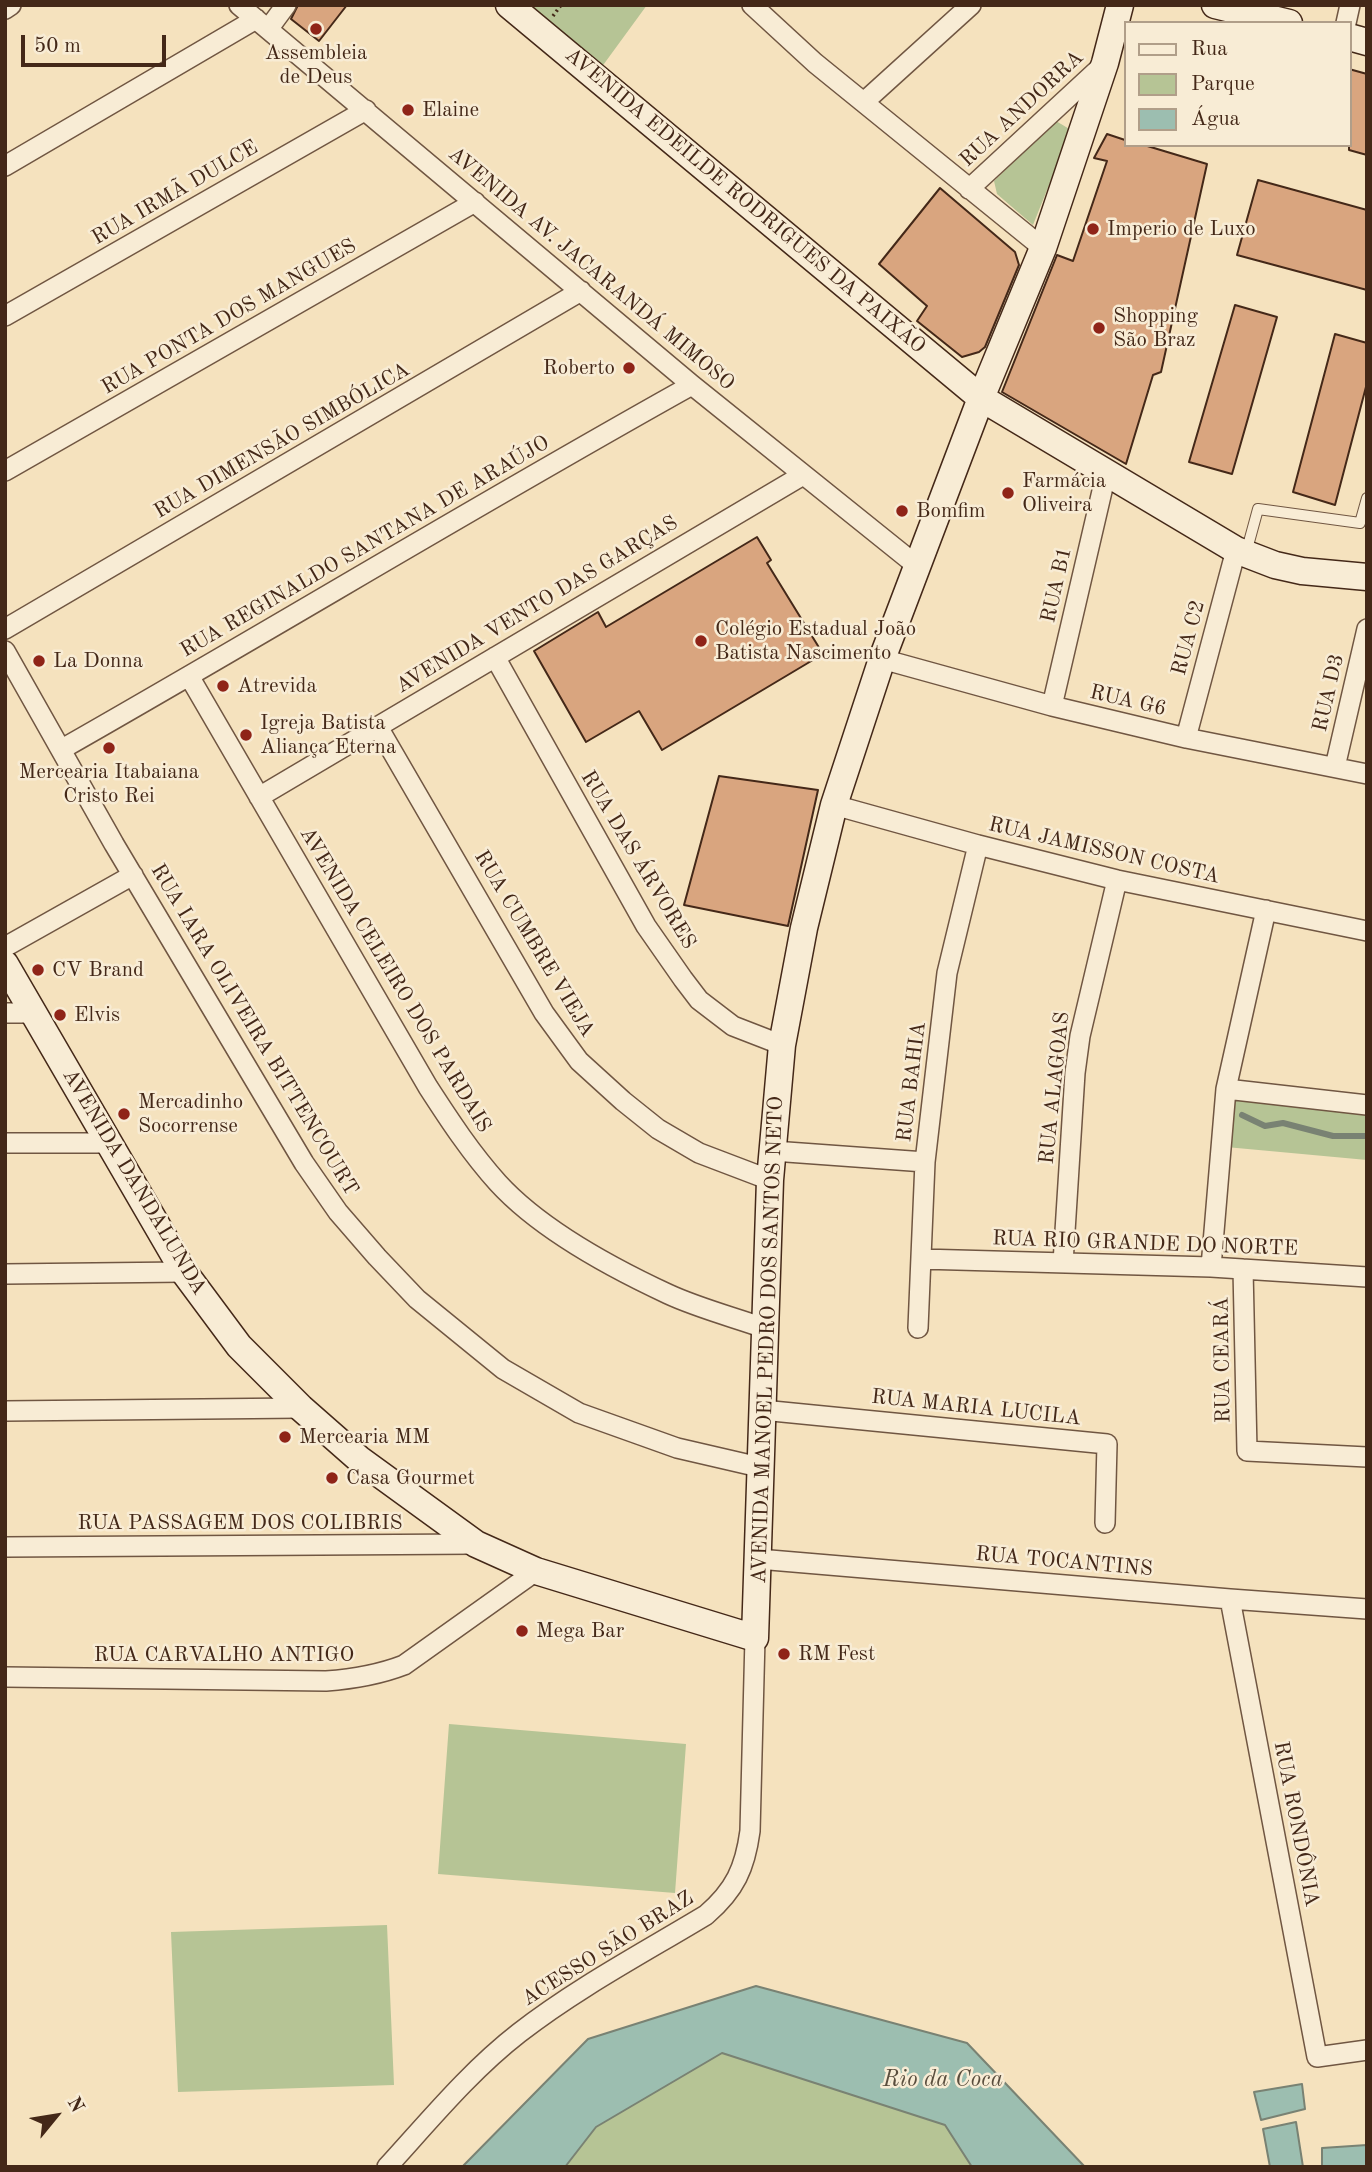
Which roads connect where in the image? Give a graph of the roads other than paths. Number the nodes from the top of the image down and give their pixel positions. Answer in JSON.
{"nodes":[{"id":1,"x":11,"y":5,"type":"edge"},
{"id":2,"x":239,"y":5,"type":"edge"},
{"id":3,"x":286,"y":5,"type":"edge"},
{"id":4,"x":509,"y":5,"type":"edge"},
{"id":5,"x":971,"y":5,"type":"edge"},
{"id":6,"x":1120,"y":5,"type":"edge"},
{"id":7,"x":1215,"y":5,"type":"edge"},
{"id":8,"x":761,"y":8,"type":"edge"},
{"id":9,"x":5,"y":9,"type":"edge"},
{"id":10,"x":1281,"y":21,"type":"edge"},
{"id":11,"x":262,"y":24,"type":"junction"},
{"id":12,"x":1105,"y":63,"type":"junction"},
{"id":13,"x":864,"y":103,"type":"junction"},
{"id":14,"x":366,"y":110,"type":"junction"},
{"id":15,"x":5,"y":166,"type":"edge"},
{"id":16,"x":969,"y":189,"type":"junction"},
{"id":17,"x":475,"y":202,"type":"junction"},
{"id":18,"x":1043,"y":248,"type":"junction"},
{"id":19,"x":582,"y":291,"type":"junction"},
{"id":20,"x":5,"y":316,"type":"edge"},
{"id":21,"x":692,"y":385,"type":"junction"},
{"id":22,"x":981,"y":398,"type":"junction"},
{"id":23,"x":5,"y":471,"type":"edge"},
{"id":24,"x":1106,"y":474,"type":"junction"},
{"id":25,"x":803,"y":475,"type":"junction"},
{"id":26,"x":1367,"y":498,"type":"edge"},
{"id":27,"x":1241,"y":552,"type":"junction"},
{"id":28,"x":916,"y":565,"type":"junction"},
{"id":29,"x":1367,"y":577,"type":"edge"},
{"id":30,"x":5,"y":629,"type":"edge"},
{"id":31,"x":1367,"y":629,"type":"edge"},
{"id":32,"x":5,"y":651,"type":"edge"},
{"id":33,"x":495,"y":657,"type":"junction"},
{"id":34,"x":881,"y":659,"type":"junction"},
{"id":35,"x":189,"y":676,"type":"junction"},
{"id":36,"x":1052,"y":706,"type":"junction"},
{"id":37,"x":378,"y":727,"type":"junction"},
{"id":38,"x":1186,"y":737,"type":"junction"},
{"id":39,"x":62,"y":749,"type":"junction"},
{"id":40,"x":1335,"y":767,"type":"junction"},
{"id":41,"x":1367,"y":774,"type":"edge"},
{"id":42,"x":259,"y":797,"type":"junction"},
{"id":43,"x":834,"y":804,"type":"junction"},
{"id":44,"x":978,"y":845,"type":"junction"},
{"id":45,"x":132,"y":875,"type":"junction"},
{"id":46,"x":1117,"y":880,"type":"junction"},
{"id":47,"x":1266,"y":910,"type":"junction"},
{"id":48,"x":1367,"y":931,"type":"edge"},
{"id":49,"x":5,"y":947,"type":"edge"},
{"id":50,"x":5,"y":964,"type":"edge"},
{"id":51,"x":5,"y":1013,"type":"edge"},
{"id":52,"x":33,"y":1013,"type":"junction"},
{"id":53,"x":782,"y":1045,"type":"junction"},
{"id":54,"x":1226,"y":1089,"type":"junction"},
{"id":55,"x":1367,"y":1105,"type":"edge"},
{"id":56,"x":5,"y":1143,"type":"edge"},
{"id":57,"x":110,"y":1143,"type":"junction"},
{"id":58,"x":773,"y":1151,"type":"junction"},
{"id":59,"x":925,"y":1162,"type":"junction"},
{"id":60,"x":770,"y":1180,"type":"junction"},
{"id":61,"x":921,"y":1259,"type":"junction"},
{"id":62,"x":1063,"y":1263,"type":"junction"},
{"id":63,"x":1211,"y":1267,"type":"junction"},
{"id":64,"x":1243,"y":1269,"type":"junction"},
{"id":65,"x":184,"y":1272,"type":"junction"},
{"id":66,"x":5,"y":1274,"type":"edge"},
{"id":67,"x":1367,"y":1277,"type":"edge"},
{"id":68,"x":764,"y":1328,"type":"junction"},
{"id":69,"x":918,"y":1328,"type":"dead end"},
{"id":70,"x":301,"y":1408,"type":"junction"},
{"id":71,"x":762,"y":1410,"type":"junction"},
{"id":72,"x":5,"y":1411,"type":"edge"},
{"id":73,"x":1367,"y":1457,"type":"edge"},
{"id":74,"x":759,"y":1467,"type":"junction"},
{"id":75,"x":1105,"y":1523,"type":"dead end"},
{"id":76,"x":476,"y":1544,"type":"junction"},
{"id":77,"x":5,"y":1547,"type":"edge"},
{"id":78,"x":758,"y":1559,"type":"junction"},
{"id":79,"x":536,"y":1571,"type":"junction"},
{"id":80,"x":1230,"y":1599,"type":"junction"},
{"id":81,"x":1367,"y":1609,"type":"edge"},
{"id":82,"x":755,"y":1638,"type":"junction"},
{"id":83,"x":5,"y":1677,"type":"edge"},
{"id":84,"x":1367,"y":2050,"type":"edge"},
{"id":85,"x":387,"y":2167,"type":"edge"}],
"edges":[{"from":1,"to":9,"type":"street"},
{"from":2,"to":11,"type":"street","name":"AVENIDA AV. JACARANDÁ MIMOSO"},
{"from":3,"to":11,"type":"street"},
{"from":4,"to":22,"type":"street","name":"AVENIDA EDEILDE RODRIGUES DA PAIXÃO"},
{"from":5,"to":13,"type":"street"},
{"from":6,"to":12,"type":"street","name":"AVENIDA MANOEL PEDRO DOS SANTOS NETO"},
{"from":7,"to":10,"type":"street"},
{"from":8,"to":13,"type":"street"},
{"from":11,"to":14,"type":"street","name":"AVENIDA AV. JACARANDÁ MIMOSO"},
{"from":11,"to":15,"type":"street"},
{"from":12,"to":16,"type":"street","name":"RUA ANDORRA"},
{"from":12,"to":18,"type":"street","name":"AVENIDA MANOEL PEDRO DOS SANTOS NETO"},
{"from":13,"to":16,"type":"street"},
{"from":14,"to":17,"type":"street","name":"AVENIDA AV. JACARANDÁ MIMOSO"},
{"from":14,"to":20,"type":"street","name":"RUA IRMÃ DULCE"},
{"from":16,"to":18,"type":"street"},
{"from":17,"to":19,"type":"street","name":"AVENIDA AV. JACARANDÁ MIMOSO"},
{"from":17,"to":23,"type":"street","name":"RUA PONTA DOS MANGUES"},
{"from":18,"to":22,"type":"street","name":"AVENIDA MANOEL PEDRO DOS SANTOS NETO"},
{"from":19,"to":21,"type":"street","name":"AVENIDA AV. JACARANDÁ MIMOSO"},
{"from":19,"to":30,"type":"street","name":"RUA DIMENSÃO SIMBÓLICA"},
{"from":21,"to":25,"type":"street","name":"AVENIDA AV. JACARANDÁ MIMOSO"},
{"from":21,"to":35,"type":"street","name":"RUA REGINALDO SANTANA DE ARAÚJO"},
{"from":22,"to":24,"type":"street","name":"AVENIDA EDEILDE RODRIGUES DA PAIXÃO"},
{"from":22,"to":28,"type":"street","name":"AVENIDA MANOEL PEDRO DOS SANTOS NETO"},
{"from":24,"to":27,"type":"street","name":"AVENIDA EDEILDE RODRIGUES DA PAIXÃO"},
{"from":24,"to":36,"type":"street","name":"RUA B1"},
{"from":25,"to":28,"type":"street","name":"AVENIDA AV. JACARANDÁ MIMOSO"},
{"from":25,"to":33,"type":"street","name":"AVENIDA VENTO DAS GARÇAS"},
{"from":26,"to":27,"type":"lane"},
{"from":27,"to":29,"type":"street","name":"AVENIDA EDEILDE RODRIGUES DA PAIXÃO"},
{"from":27,"to":38,"type":"street","name":"RUA C2"},
{"from":28,"to":34,"type":"street","name":"AVENIDA MANOEL PEDRO DOS SANTOS NETO"},
{"from":31,"to":40,"type":"street","name":"RUA D3"},
{"from":32,"to":39,"type":"street","name":"RUA IARA OLIVEIRA BITTENCOURT"},
{"from":33,"to":37,"type":"street","name":"AVENIDA VENTO DAS GARÇAS"},
{"from":33,"to":53,"type":"street","name":"RUA DAS ÁRVORES"},
{"from":34,"to":36,"type":"street","name":"RUA G6"},
{"from":34,"to":43,"type":"street","name":"AVENIDA MANOEL PEDRO DOS SANTOS NETO"},
{"from":35,"to":39,"type":"street","name":"RUA REGINALDO SANTANA DE ARAÚJO"},
{"from":35,"to":42,"type":"street","name":"AVENIDA CELEIRO DOS PARDAIS"},
{"from":36,"to":38,"type":"street","name":"RUA G6"},
{"from":37,"to":42,"type":"street","name":"AVENIDA VENTO DAS GARÇAS"},
{"from":37,"to":60,"type":"street","name":"RUA CUMBRE VIEJA"},
{"from":38,"to":40,"type":"street","name":"RUA G6"},
{"from":39,"to":45,"type":"street","name":"RUA IARA OLIVEIRA BITTENCOURT"},
{"from":40,"to":41,"type":"street","name":"RUA G6"},
{"from":42,"to":68,"type":"street","name":"AVENIDA CELEIRO DOS PARDAIS"},
{"from":43,"to":44,"type":"street","name":"RUA JAMISSON COSTA"},
{"from":43,"to":53,"type":"street","name":"AVENIDA MANOEL PEDRO DOS SANTOS NETO"},
{"from":44,"to":46,"type":"street","name":"RUA JAMISSON COSTA"},
{"from":44,"to":59,"type":"street","name":"RUA BAHIA"},
{"from":45,"to":49,"type":"street"},
{"from":45,"to":74,"type":"street","name":"RUA IARA OLIVEIRA BITTENCOURT"},
{"from":46,"to":47,"type":"street","name":"RUA JAMISSON COSTA"},
{"from":46,"to":62,"type":"street","name":"RUA ALAGOAS"},
{"from":47,"to":48,"type":"street","name":"RUA JAMISSON COSTA"},
{"from":47,"to":54,"type":"street"},
{"from":50,"to":52,"type":"street","name":"AVENIDA DANDALUNDA"},
{"from":51,"to":52,"type":"street"},
{"from":52,"to":57,"type":"street","name":"AVENIDA DANDALUNDA"},
{"from":53,"to":58,"type":"street","name":"AVENIDA MANOEL PEDRO DOS SANTOS NETO"},
{"from":54,"to":55,"type":"street"},
{"from":54,"to":63,"type":"street"},
{"from":56,"to":57,"type":"street"},
{"from":57,"to":65,"type":"street","name":"AVENIDA DANDALUNDA"},
{"from":58,"to":59,"type":"street"},
{"from":58,"to":60,"type":"street","name":"AVENIDA MANOEL PEDRO DOS SANTOS NETO"},
{"from":59,"to":61,"type":"street","name":"RUA BAHIA"},
{"from":60,"to":68,"type":"street","name":"AVENIDA MANOEL PEDRO DOS SANTOS NETO"},
{"from":61,"to":62,"type":"street","name":"RUA RIO GRANDE DO NORTE"},
{"from":61,"to":69,"type":"street","name":"RUA BAHIA"},
{"from":62,"to":63,"type":"street","name":"RUA RIO GRANDE DO NORTE"},
{"from":63,"to":64,"type":"street","name":"RUA RIO GRANDE DO NORTE"},
{"from":64,"to":67,"type":"street","name":"RUA RIO GRANDE DO NORTE"},
{"from":64,"to":73,"type":"street","name":"RUA CEARÁ"},
{"from":65,"to":66,"type":"street"},
{"from":65,"to":70,"type":"street","name":"AVENIDA DANDALUNDA"},
{"from":68,"to":71,"type":"street","name":"AVENIDA MANOEL PEDRO DOS SANTOS NETO"},
{"from":70,"to":72,"type":"street"},
{"from":70,"to":76,"type":"street","name":"AVENIDA DANDALUNDA"},
{"from":71,"to":74,"type":"street","name":"AVENIDA MANOEL PEDRO DOS SANTOS NETO"},
{"from":71,"to":75,"type":"street","name":"RUA MARIA LUCILA"},
{"from":74,"to":78,"type":"street","name":"AVENIDA MANOEL PEDRO DOS SANTOS NETO"},
{"from":76,"to":77,"type":"street","name":"RUA PASSAGEM DOS COLIBRIS"},
{"from":76,"to":79,"type":"street","name":"AVENIDA DANDALUNDA"},
{"from":78,"to":80,"type":"street","name":"RUA TOCANTINS"},
{"from":78,"to":82,"type":"street","name":"AVENIDA MANOEL PEDRO DOS SANTOS NETO"},
{"from":79,"to":82,"type":"street","name":"AVENIDA DANDALUNDA"},
{"from":79,"to":83,"type":"street","name":"RUA CARVALHO ANTIGO"},
{"from":80,"to":81,"type":"street","name":"RUA TOCANTINS"},
{"from":80,"to":84,"type":"street","name":"RUA RONDÔNIA"},
{"from":82,"to":85,"type":"street","name":"ACESSO SÃO BRAZ"}]}
